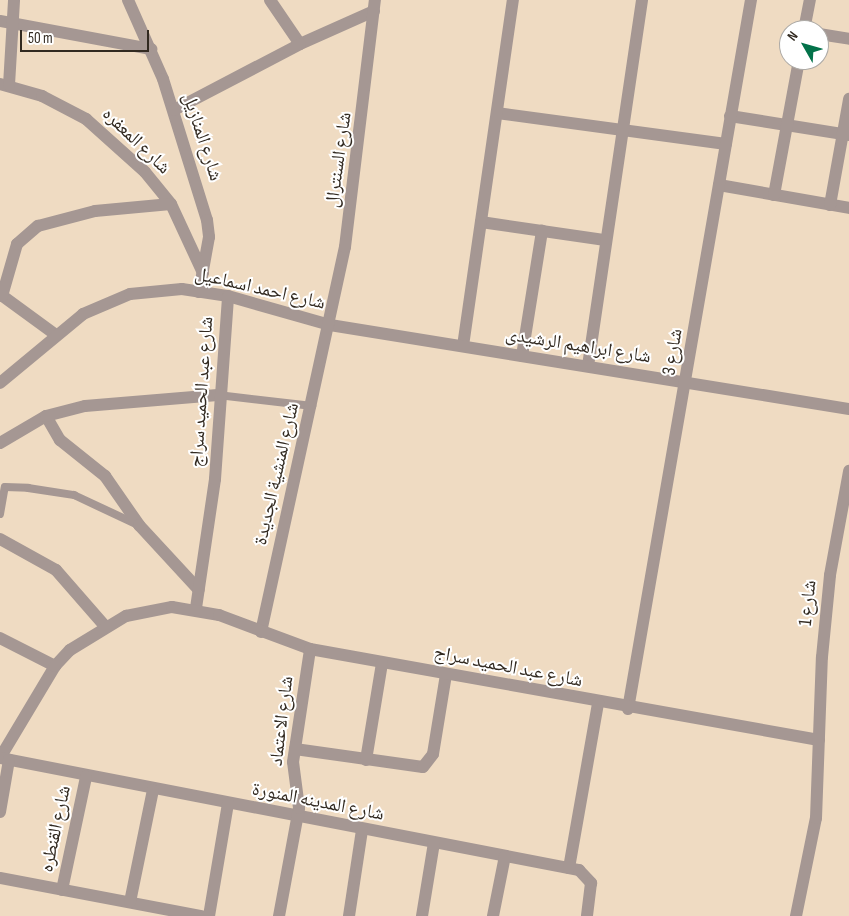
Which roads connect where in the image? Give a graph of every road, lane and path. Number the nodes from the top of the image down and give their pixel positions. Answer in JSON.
{"nodes":[{"id":1,"x":14,"y":0,"type":"edge"},
{"id":2,"x":128,"y":0,"type":"edge"},
{"id":3,"x":270,"y":0,"type":"edge"},
{"id":4,"x":513,"y":0,"type":"edge"},
{"id":5,"x":642,"y":0,"type":"edge"},
{"id":6,"x":751,"y":0,"type":"edge"},
{"id":7,"x":810,"y":0,"type":"edge"},
{"id":8,"x":375,"y":6,"type":"edge"},
{"id":9,"x":806,"y":20,"type":"edge"},
{"id":10,"x":0,"y":21,"type":"edge"},
{"id":11,"x":14,"y":22,"type":"junction"},
{"id":12,"x":829,"y":36,"type":"edge"},
{"id":13,"x":849,"y":39,"type":"edge"},
{"id":14,"x":300,"y":44,"type":"junction"},
{"id":15,"x":151,"y":49,"type":"junction"},
{"id":16,"x":797,"y":70,"type":"edge"},
{"id":17,"x":4,"y":85,"type":"edge"},
{"id":18,"x":849,"y":100,"type":"edge"},
{"id":19,"x":174,"y":110,"type":"junction"},
{"id":20,"x":497,"y":113,"type":"junction"},
{"id":21,"x":730,"y":116,"type":"junction"},
{"id":22,"x":787,"y":125,"type":"junction"},
{"id":23,"x":619,"y":130,"type":"junction"},
{"id":24,"x":846,"y":134,"type":"edge"},
{"id":25,"x":726,"y":144,"type":"junction"},
{"id":26,"x":719,"y":185,"type":"junction"},
{"id":27,"x":774,"y":195,"type":"junction"},
{"id":28,"x":172,"y":204,"type":"junction"},
{"id":29,"x":830,"y":205,"type":"junction"},
{"id":30,"x":849,"y":208,"type":"edge"},
{"id":31,"x":481,"y":222,"type":"junction"},
{"id":32,"x":542,"y":231,"type":"junction"},
{"id":33,"x":604,"y":240,"type":"junction"},
{"id":34,"x":203,"y":273,"type":"junction"},
{"id":35,"x":199,"y":292,"type":"junction"},
{"id":36,"x":1,"y":295,"type":"edge"},
{"id":37,"x":228,"y":296,"type":"junction"},
{"id":38,"x":330,"y":325,"type":"junction"},
{"id":39,"x":56,"y":335,"type":"junction"},
{"id":40,"x":463,"y":346,"type":"junction"},
{"id":41,"x":522,"y":356,"type":"junction"},
{"id":42,"x":588,"y":366,"type":"junction"},
{"id":43,"x":0,"y":383,"type":"edge"},
{"id":44,"x":687,"y":384,"type":"junction"},
{"id":45,"x":218,"y":396,"type":"junction"},
{"id":46,"x":312,"y":406,"type":"junction"},
{"id":47,"x":849,"y":409,"type":"edge"},
{"id":48,"x":46,"y":416,"type":"junction"},
{"id":49,"x":0,"y":442,"type":"edge"},
{"id":50,"x":849,"y":471,"type":"edge"},
{"id":51,"x":2,"y":486,"type":"edge"},
{"id":52,"x":0,"y":514,"type":"edge"},
{"id":53,"x":139,"y":525,"type":"junction"},
{"id":54,"x":0,"y":539,"type":"edge"},
{"id":55,"x":199,"y":590,"type":"junction"},
{"id":56,"x":196,"y":608,"type":"junction"},
{"id":57,"x":104,"y":625,"type":"junction"},
{"id":58,"x":261,"y":632,"type":"junction"},
{"id":59,"x":0,"y":638,"type":"edge"},
{"id":60,"x":310,"y":649,"type":"junction"},
{"id":61,"x":382,"y":662,"type":"junction"},
{"id":62,"x":55,"y":666,"type":"junction"},
{"id":63,"x":446,"y":675,"type":"junction"},
{"id":64,"x":598,"y":703,"type":"junction"},
{"id":65,"x":628,"y":709,"type":"junction"},
{"id":66,"x":819,"y":740,"type":"junction"},
{"id":67,"x":296,"y":749,"type":"junction"},
{"id":68,"x":3,"y":759,"type":"edge"},
{"id":69,"x":366,"y":760,"type":"junction"},
{"id":70,"x":86,"y":777,"type":"junction"},
{"id":71,"x":153,"y":790,"type":"junction"},
{"id":72,"x":228,"y":804,"type":"junction"},
{"id":73,"x":0,"y":812,"type":"edge"},
{"id":74,"x":297,"y":818,"type":"junction"},
{"id":75,"x":362,"y":830,"type":"junction"},
{"id":76,"x":434,"y":843,"type":"junction"},
{"id":77,"x":505,"y":856,"type":"junction"},
{"id":78,"x":569,"y":868,"type":"junction"},
{"id":79,"x":0,"y":878,"type":"edge"},
{"id":80,"x":62,"y":890,"type":"junction"},
{"id":81,"x":130,"y":902,"type":"junction"},
{"id":82,"x":201,"y":916,"type":"edge"},
{"id":83,"x":209,"y":916,"type":"edge"},
{"id":84,"x":279,"y":916,"type":"edge"},
{"id":85,"x":348,"y":916,"type":"edge"},
{"id":86,"x":422,"y":916,"type":"edge"},
{"id":87,"x":493,"y":916,"type":"edge"},
{"id":88,"x":587,"y":916,"type":"edge"},
{"id":89,"x":796,"y":916,"type":"edge"}],
"edges":[{"from":1,"to":11,"type":"street"},
{"from":2,"to":15,"type":"street","name":"شارع المنازيل"},
{"from":3,"to":14,"type":"street"},
{"from":4,"to":20,"type":"street"},
{"from":5,"to":23,"type":"street"},
{"from":6,"to":21,"type":"street","name":"شارع 3"},
{"from":7,"to":9,"type":"street"},
{"from":8,"to":14,"type":"street"},
{"from":8,"to":38,"type":"street","name":"شارع السنترال"},
{"from":10,"to":11,"type":"street"},
{"from":11,"to":15,"type":"street"},
{"from":11,"to":17,"type":"street"},
{"from":12,"to":13,"type":"street"},
{"from":14,"to":19,"type":"street"},
{"from":15,"to":19,"type":"street","name":"شارع المنازيل"},
{"from":16,"to":22,"type":"street"},
{"from":17,"to":28,"type":"street","name":"شارع المعفره"},
{"from":18,"to":24,"type":"street"},
{"from":19,"to":34,"type":"street","name":"شارع المنازيل"},
{"from":20,"to":23,"type":"street"},
{"from":20,"to":31,"type":"street"},
{"from":21,"to":22,"type":"street"},
{"from":21,"to":25,"type":"street","name":"شارع 3"},
{"from":22,"to":24,"type":"street"},
{"from":22,"to":27,"type":"street"},
{"from":23,"to":25,"type":"street"},
{"from":23,"to":33,"type":"street"},
{"from":24,"to":29,"type":"street"},
{"from":25,"to":26,"type":"street","name":"شارع 3"},
{"from":26,"to":27,"type":"street"},
{"from":26,"to":44,"type":"street","name":"شارع 3"},
{"from":27,"to":29,"type":"street"},
{"from":28,"to":34,"type":"street","name":"شارع المعفره"},
{"from":28,"to":36,"type":"street"},
{"from":29,"to":30,"type":"street"},
{"from":31,"to":32,"type":"street"},
{"from":31,"to":40,"type":"street"},
{"from":32,"to":33,"type":"street"},
{"from":32,"to":41,"type":"street"},
{"from":33,"to":42,"type":"street"},
{"from":34,"to":35,"type":"street","name":"شارع المنازيل"},
{"from":35,"to":37,"type":"street","name":"شارع احمد اسماعيل"},
{"from":35,"to":39,"type":"street","name":"شارع احمد اسماعيل"},
{"from":36,"to":39,"type":"street"},
{"from":37,"to":38,"type":"street","name":"شارع احمد اسماعيل"},
{"from":37,"to":45,"type":"street","name":"شارع عبد الحميد سراج"},
{"from":38,"to":40,"type":"street","name":"شارع ابراهيم الرشيدى"},
{"from":38,"to":46,"type":"street","name":"شارع المنشية الجديدة"},
{"from":39,"to":43,"type":"street","name":"شارع احمد اسماعيل"},
{"from":40,"to":41,"type":"street","name":"شارع ابراهيم الرشيدى"},
{"from":41,"to":42,"type":"street","name":"شارع ابراهيم الرشيدى"},
{"from":42,"to":44,"type":"street","name":"شارع ابراهيم الرشيدى"},
{"from":44,"to":47,"type":"street","name":"شارع ابراهيم الرشيدى"},
{"from":44,"to":65,"type":"street","name":"شارع 3"},
{"from":45,"to":46,"type":"lane"},
{"from":45,"to":48,"type":"street"},
{"from":45,"to":55,"type":"street","name":"شارع عبد الحميد سراج"},
{"from":46,"to":58,"type":"street","name":"شارع المنشية الجديدة"},
{"from":48,"to":49,"type":"street"},
{"from":48,"to":53,"type":"street"},
{"from":50,"to":66,"type":"street","name":"شارع 1"},
{"from":51,"to":52,"type":"lane"},
{"from":51,"to":53,"type":"lane"},
{"from":53,"to":55,"type":"street"},
{"from":54,"to":57,"type":"street"},
{"from":55,"to":56,"type":"street","name":"شارع عبد الحميد سراج"},
{"from":56,"to":57,"type":"street","name":"شارع عبد الحميد سراج"},
{"from":56,"to":58,"type":"street","name":"شارع عبد الحميد سراج"},
{"from":57,"to":62,"type":"street","name":"شارع عبد الحميد سراج"},
{"from":58,"to":60,"type":"street","name":"شارع عبد الحميد سراج"},
{"from":59,"to":62,"type":"street"},
{"from":60,"to":61,"type":"street","name":"شارع عبد الحميد سراج"},
{"from":60,"to":67,"type":"street","name":"شارع الاعتماد"},
{"from":61,"to":63,"type":"street","name":"شارع عبد الحميد سراج"},
{"from":61,"to":69,"type":"street"},
{"from":62,"to":68,"type":"street","name":"شارع عبد الحميد سراج"},
{"from":63,"to":64,"type":"street","name":"شارع عبد الحميد سراج"},
{"from":63,"to":69,"type":"street"},
{"from":64,"to":65,"type":"street","name":"شارع عبد الحميد سراج"},
{"from":64,"to":78,"type":"street"},
{"from":65,"to":66,"type":"street","name":"شارع عبد الحميد سراج"},
{"from":66,"to":89,"type":"street","name":"شارع 1"},
{"from":67,"to":69,"type":"street"},
{"from":67,"to":74,"type":"street","name":"شارع الاعتماد"},
{"from":68,"to":70,"type":"street","name":"شارع المدينه المنورة"},
{"from":68,"to":73,"type":"street"},
{"from":70,"to":71,"type":"street","name":"شارع المدينه المنورة"},
{"from":70,"to":80,"type":"street","name":"شارع القنطره"},
{"from":71,"to":72,"type":"street","name":"شارع المدينه المنورة"},
{"from":71,"to":81,"type":"street"},
{"from":72,"to":74,"type":"street","name":"شارع المدينه المنورة"},
{"from":72,"to":83,"type":"street"},
{"from":74,"to":75,"type":"street","name":"شارع المدينه المنورة"},
{"from":74,"to":84,"type":"street","name":"شارع الاعتماد"},
{"from":75,"to":76,"type":"street","name":"شارع المدينه المنورة"},
{"from":75,"to":85,"type":"street"},
{"from":76,"to":77,"type":"street","name":"شارع المدينه المنورة"},
{"from":76,"to":86,"type":"street"},
{"from":77,"to":78,"type":"street","name":"شارع المدينه المنورة"},
{"from":77,"to":87,"type":"street"},
{"from":78,"to":88,"type":"street","name":"شارع المدينه المنورة"},
{"from":79,"to":80,"type":"street"},
{"from":80,"to":81,"type":"street"},
{"from":81,"to":82,"type":"street"}]}
